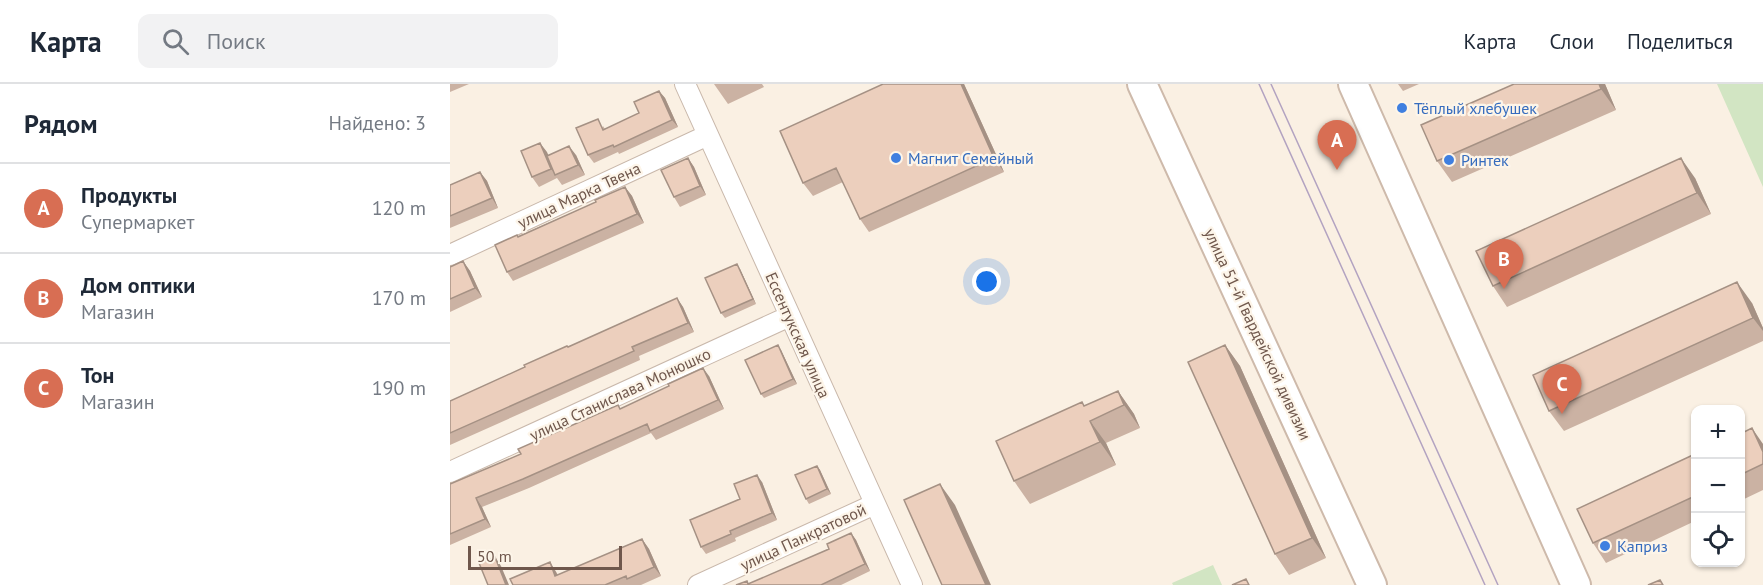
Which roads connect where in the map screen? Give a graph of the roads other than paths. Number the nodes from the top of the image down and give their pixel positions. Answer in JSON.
{"nodes":[{"id":1,"x":685,"y":84,"type":"edge"},
{"id":2,"x":1142,"y":84,"type":"edge"},
{"id":3,"x":1353,"y":84,"type":"edge"},
{"id":4,"x":708,"y":135,"type":"junction"},
{"id":5,"x":450,"y":255,"type":"edge"},
{"id":6,"x":790,"y":316,"type":"junction"},
{"id":7,"x":450,"y":472,"type":"edge"},
{"id":8,"x":875,"y":504,"type":"junction"},
{"id":9,"x":698,"y":585,"type":"edge"},
{"id":10,"x":912,"y":585,"type":"edge"},
{"id":11,"x":1372,"y":585,"type":"edge"},
{"id":12,"x":1576,"y":585,"type":"edge"}],
"edges":[{"from":1,"to":4,"type":"street","name":"Ессентукская улица"},
{"from":2,"to":11,"type":"main road","name":"улица 51-й Гвардейской дивизии"},
{"from":3,"to":12,"type":"main road"},
{"from":4,"to":5,"type":"street","name":"улица Марка Твена"},
{"from":4,"to":6,"type":"street","name":"Ессентукская улица"},
{"from":6,"to":7,"type":"street","name":"улица Станислава Монюшко"},
{"from":6,"to":8,"type":"street","name":"Ессентукская улица"},
{"from":8,"to":9,"type":"street","name":"улица Панкратовой"},
{"from":8,"to":10,"type":"street","name":"Ессентукская улица"}]}
